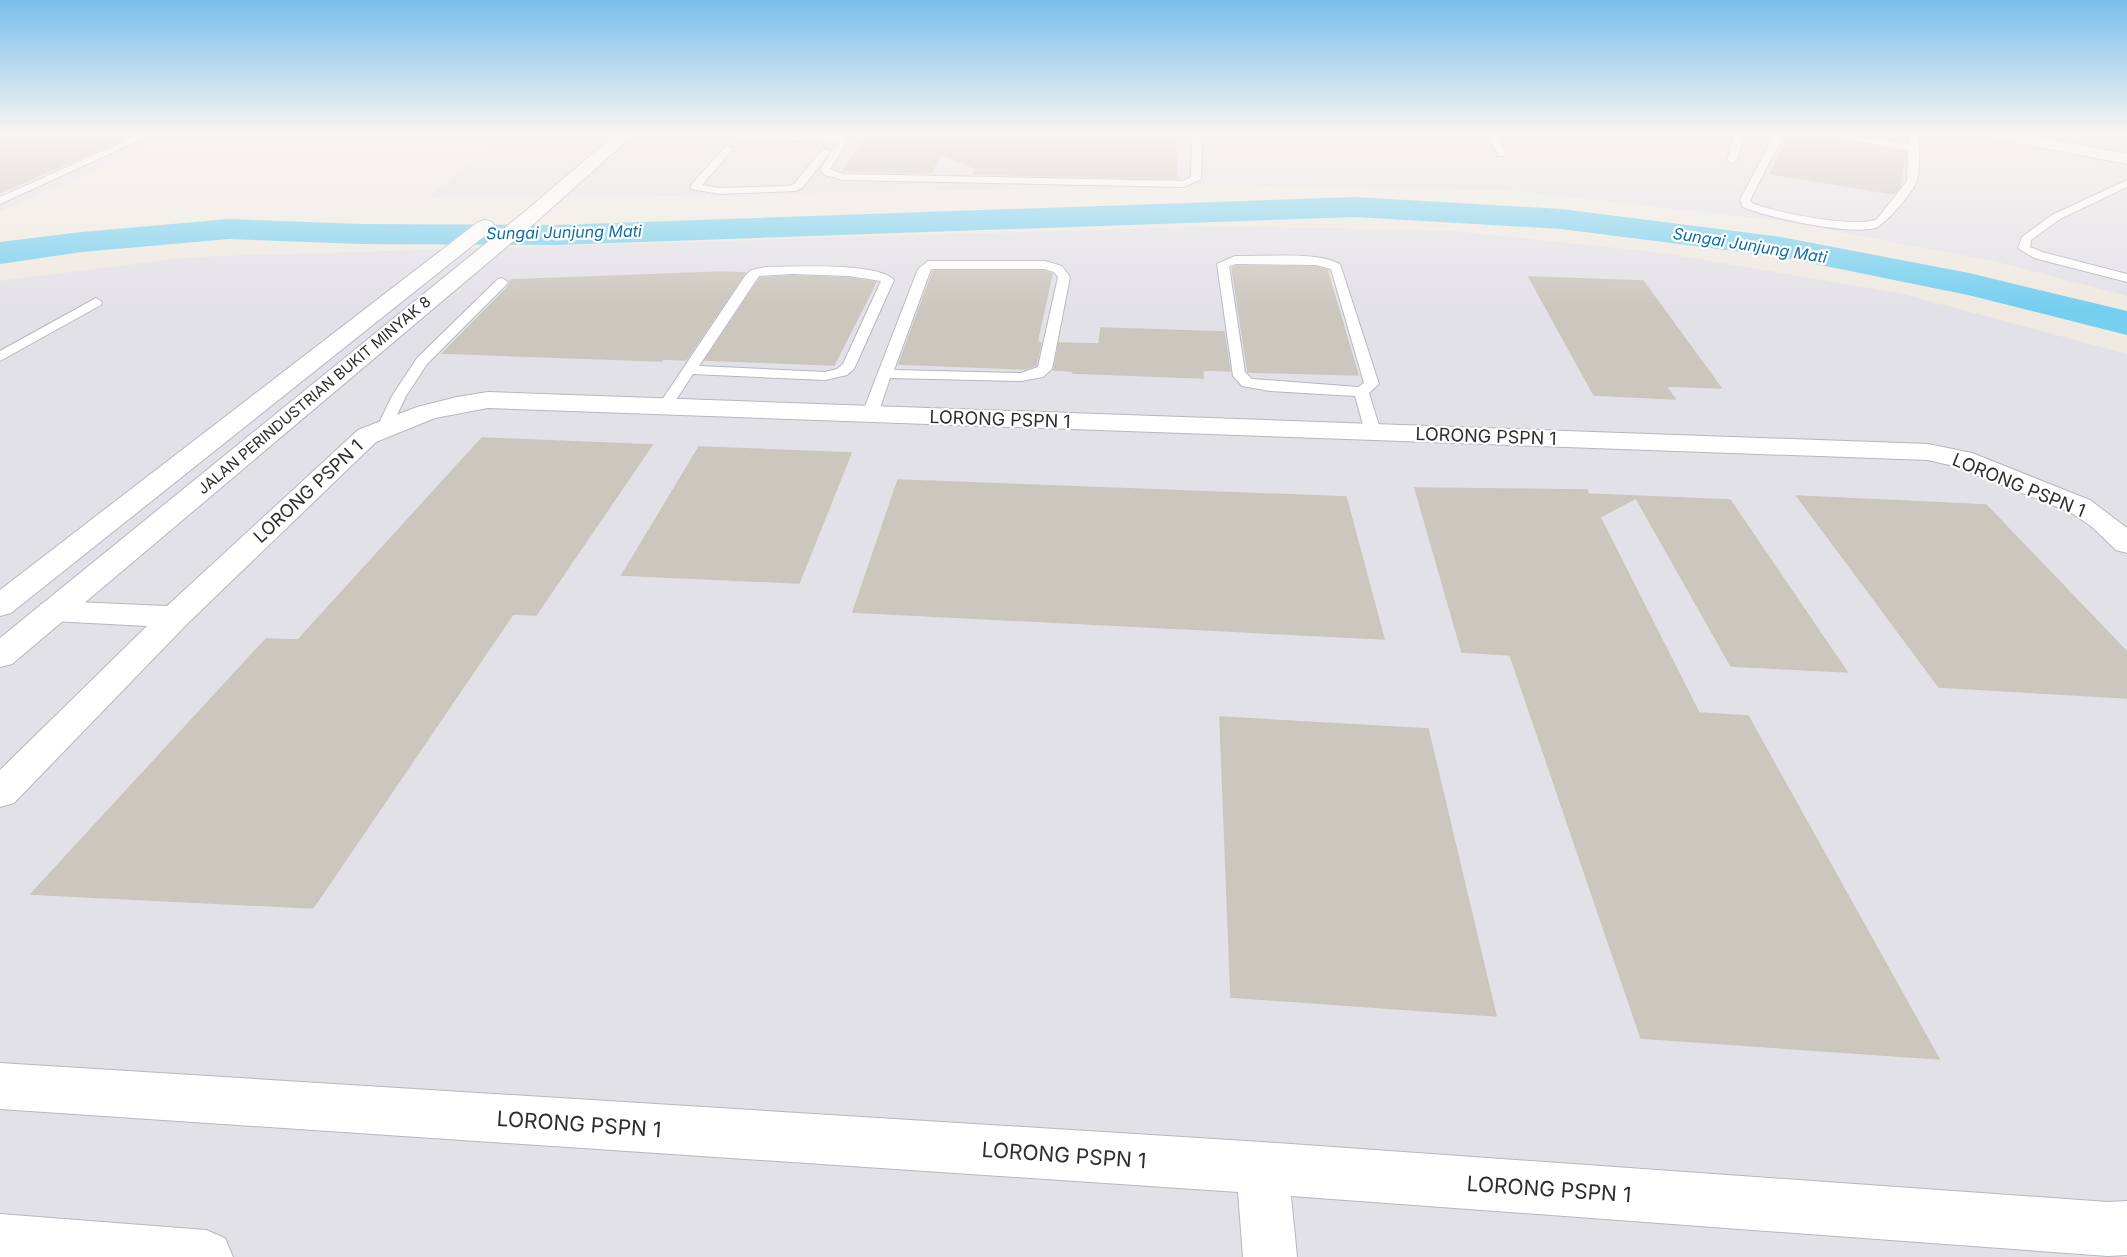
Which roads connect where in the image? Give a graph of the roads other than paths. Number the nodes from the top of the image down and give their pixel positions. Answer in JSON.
{"nodes":[{"id":1,"x":21,"y":192,"type":"edge"},
{"id":2,"x":559,"y":192,"type":"edge"},
{"id":3,"x":1749,"y":192,"type":"edge"},
{"id":4,"x":1904,"y":192,"type":"edge"},
{"id":5,"x":2109,"y":192,"type":"edge"},
{"id":6,"x":0,"y":201,"type":"edge"},
{"id":7,"x":496,"y":217,"type":"dead end"},
{"id":8,"x":2127,"y":278,"type":"edge"},
{"id":9,"x":502,"y":282,"type":"dead end"},
{"id":10,"x":96,"y":302,"type":"dead end"},
{"id":11,"x":0,"y":357,"type":"edge"},
{"id":12,"x":689,"y":370,"type":"junction"},
{"id":13,"x":885,"y":374,"type":"junction"},
{"id":14,"x":1361,"y":392,"type":"junction"},
{"id":15,"x":666,"y":406,"type":"junction"},
{"id":16,"x":870,"y":414,"type":"junction"},
{"id":17,"x":385,"y":427,"type":"junction"},
{"id":18,"x":1372,"y":432,"type":"junction"},
{"id":19,"x":2127,"y":544,"type":"edge"},
{"id":20,"x":0,"y":606,"type":"edge"},
{"id":21,"x":52,"y":612,"type":"junction"},
{"id":22,"x":175,"y":617,"type":"junction"},
{"id":23,"x":0,"y":656,"type":"edge"},
{"id":24,"x":0,"y":793,"type":"edge"},
{"id":25,"x":0,"y":1086,"type":"edge"},
{"id":26,"x":1262,"y":1168,"type":"junction"},
{"id":27,"x":2127,"y":1228,"type":"edge"},
{"id":28,"x":0,"y":1241,"type":"edge"},
{"id":29,"x":206,"y":1257,"type":"edge"},
{"id":30,"x":1270,"y":1257,"type":"edge"}],
"edges":[{"from":1,"to":6,"type":"lane"},
{"from":2,"to":21,"type":"street","name":"JALAN PERINDUSTRIAN BUKIT MINYAK 8"},
{"from":3,"to":4,"type":"lane"},
{"from":5,"to":8,"type":"lane"},
{"from":7,"to":20,"type":"street","name":"JALAN PERINDUSTRIAN BUKIT MINYAK 8"},
{"from":9,"to":17,"type":"lane"},
{"from":10,"to":11,"type":"lane"},
{"from":12,"to":12,"type":"lane"},
{"from":12,"to":15,"type":"lane"},
{"from":13,"to":13,"type":"lane"},
{"from":13,"to":16,"type":"lane"},
{"from":14,"to":14,"type":"lane"},
{"from":14,"to":18,"type":"lane"},
{"from":15,"to":16,"type":"street","name":"LORONG PSPN 1"},
{"from":15,"to":17,"type":"street","name":"LORONG PSPN 1"},
{"from":16,"to":18,"type":"street","name":"LORONG PSPN 1"},
{"from":17,"to":22,"type":"street","name":"LORONG PSPN 1"},
{"from":18,"to":19,"type":"street","name":"LORONG PSPN 1"},
{"from":21,"to":22,"type":"street"},
{"from":21,"to":23,"type":"street","name":"JALAN PERINDUSTRIAN BUKIT MINYAK 8"},
{"from":22,"to":24,"type":"street","name":"LORONG PSPN 1"},
{"from":25,"to":26,"type":"street","name":"LORONG PSPN 1"},
{"from":26,"to":27,"type":"street","name":"LORONG PSPN 1"},
{"from":26,"to":30,"type":"street"},
{"from":28,"to":29,"type":"street"}]}
